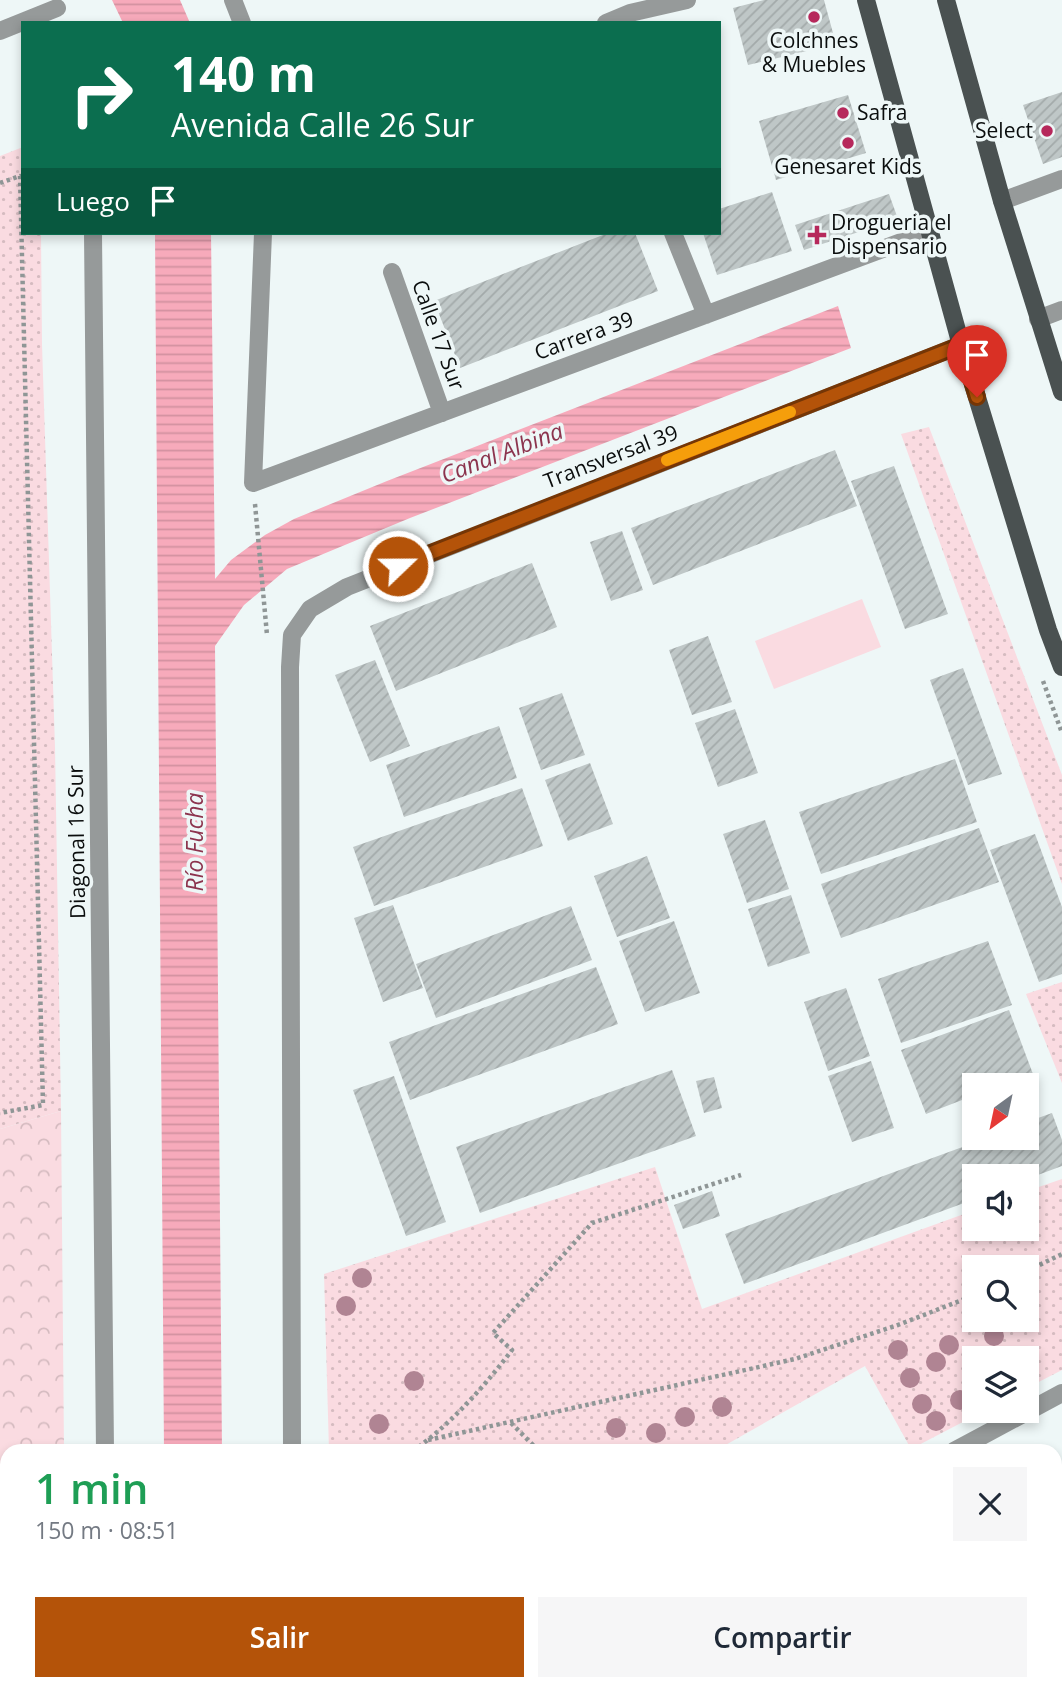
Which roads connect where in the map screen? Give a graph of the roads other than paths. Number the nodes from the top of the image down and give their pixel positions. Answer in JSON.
{"nodes":[{"id":1,"x":233,"y":0,"type":"edge"},
{"id":2,"x":687,"y":0,"type":"edge"},
{"id":3,"x":866,"y":0,"type":"edge"},
{"id":4,"x":946,"y":0,"type":"edge"},
{"id":5,"x":629,"y":6,"type":"edge"},
{"id":6,"x":57,"y":10,"type":"edge"},
{"id":7,"x":27,"y":21,"type":"edge"},
{"id":8,"x":241,"y":21,"type":"edge"},
{"id":9,"x":609,"y":21,"type":"edge"},
{"id":10,"x":21,"y":23,"type":"edge"},
{"id":11,"x":0,"y":31,"type":"edge"},
{"id":12,"x":1062,"y":179,"type":"edge"},
{"id":13,"x":1002,"y":201,"type":"junction"},
{"id":14,"x":931,"y":231,"type":"junction"},
{"id":15,"x":93,"y":235,"type":"edge"},
{"id":16,"x":263,"y":235,"type":"edge"},
{"id":17,"x":674,"y":235,"type":"edge"},
{"id":18,"x":392,"y":272,"type":"dead end"},
{"id":19,"x":1062,"y":310,"type":"edge"},
{"id":20,"x":706,"y":315,"type":"junction"},
{"id":21,"x":1038,"y":319,"type":"junction"},
{"id":22,"x":961,"y":345,"type":"junction"},
{"id":23,"x":1062,"y":392,"type":"edge"},
{"id":24,"x":442,"y":413,"type":"junction"},
{"id":25,"x":1062,"y":667,"type":"edge"},
{"id":26,"x":1061,"y":1395,"type":"edge"},
{"id":27,"x":105,"y":1444,"type":"edge"},
{"id":28,"x":292,"y":1444,"type":"edge"},
{"id":29,"x":967,"y":1444,"type":"edge"}],
"edges":[{"from":1,"to":8,"type":"street"},
{"from":2,"to":5,"type":"street"},
{"from":3,"to":14,"type":"main road"},
{"from":4,"to":13,"type":"main road"},
{"from":5,"to":9,"type":"street"},
{"from":6,"to":7,"type":"street"},
{"from":10,"to":11,"type":"street"},
{"from":12,"to":13,"type":"street"},
{"from":13,"to":21,"type":"main road"},
{"from":14,"to":20,"type":"street","name":"Carrera 39"},
{"from":14,"to":22,"type":"main road"},
{"from":15,"to":27,"type":"street","name":"Diagonal 16 Sur"},
{"from":16,"to":24,"type":"street","name":"Carrera 39"},
{"from":17,"to":20,"type":"street"},
{"from":18,"to":24,"type":"street","name":"Calle 17 Sur"},
{"from":19,"to":21,"type":"street"},
{"from":20,"to":24,"type":"street","name":"Carrera 39"},
{"from":21,"to":23,"type":"main road"},
{"from":22,"to":25,"type":"main road"},
{"from":22,"to":28,"type":"street","name":"Transversal 39"},
{"from":26,"to":29,"type":"street"}]}
